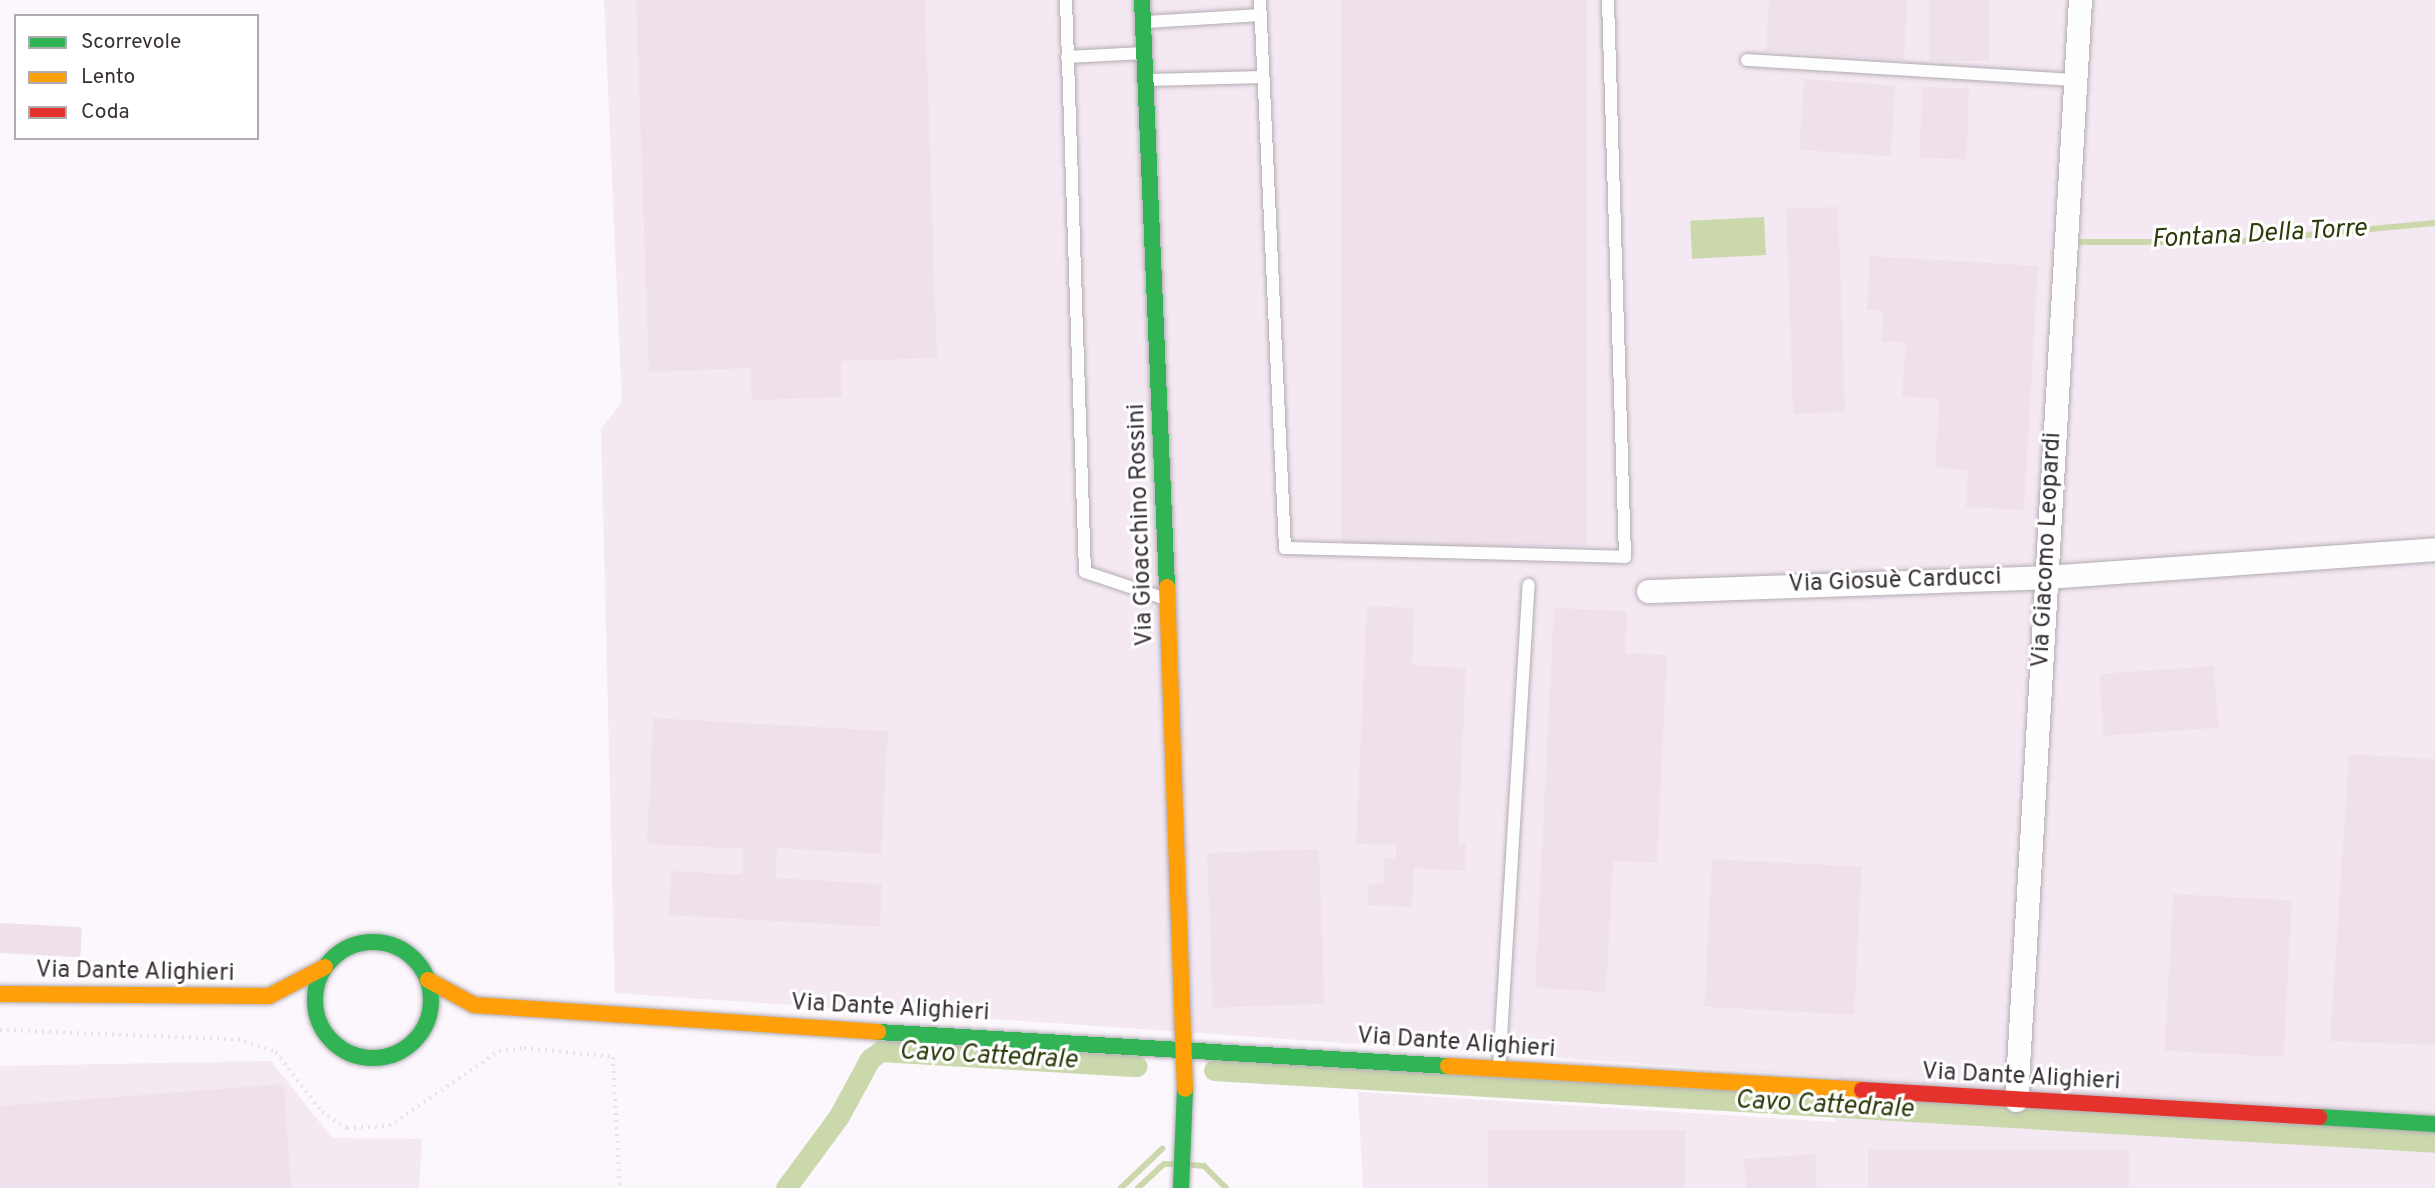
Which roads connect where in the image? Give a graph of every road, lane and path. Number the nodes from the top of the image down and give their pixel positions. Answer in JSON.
{"nodes":[{"id":1,"x":1066,"y":0,"type":"edge"},
{"id":2,"x":1142,"y":0,"type":"edge"},
{"id":3,"x":1260,"y":0,"type":"edge"},
{"id":4,"x":1608,"y":0,"type":"edge"},
{"id":5,"x":2080,"y":0,"type":"edge"},
{"id":6,"x":1261,"y":15,"type":"junction"},
{"id":7,"x":1143,"y":22,"type":"junction"},
{"id":8,"x":1145,"y":53,"type":"junction"},
{"id":9,"x":1068,"y":57,"type":"junction"},
{"id":10,"x":1747,"y":60,"type":"dead end"},
{"id":11,"x":1264,"y":77,"type":"junction"},
{"id":12,"x":1146,"y":80,"type":"junction"},
{"id":13,"x":2076,"y":80,"type":"junction"},
{"id":14,"x":2435,"y":549,"type":"edge"},
{"id":15,"x":2047,"y":577,"type":"junction"},
{"id":16,"x":1529,"y":585,"type":"dead end"},
{"id":17,"x":1648,"y":591,"type":"dead end"},
{"id":18,"x":1168,"y":599,"type":"junction"},
{"id":19,"x":324,"y":967,"type":"junction"},
{"id":20,"x":428,"y":980,"type":"junction"},
{"id":21,"x":0,"y":994,"type":"edge"},
{"id":22,"x":269,"y":996,"type":"junction"},
{"id":23,"x":474,"y":1005,"type":"junction"},
{"id":24,"x":427,"y":1022,"type":"junction"},
{"id":25,"x":319,"y":1024,"type":"junction"},
{"id":26,"x":0,"y":1031,"type":"edge"},
{"id":27,"x":1187,"y":1049,"type":"junction"},
{"id":28,"x":1499,"y":1069,"type":"junction"},
{"id":29,"x":2016,"y":1100,"type":"junction"},
{"id":30,"x":2435,"y":1124,"type":"edge"},
{"id":31,"x":1181,"y":1172,"type":"edge"},
{"id":32,"x":620,"y":1188,"type":"edge"}],
"edges":[{"from":1,"to":9,"type":"lane"},
{"from":2,"to":7,"type":"main road","name":"Via Gioacchino Rossini"},
{"from":3,"to":6,"type":"lane"},
{"from":4,"to":11,"type":"lane"},
{"from":5,"to":13,"type":"street","name":"Via Giacomo Leopardi"},
{"from":6,"to":7,"type":"lane"},
{"from":6,"to":11,"type":"lane"},
{"from":7,"to":8,"type":"main road","name":"Via Gioacchino Rossini"},
{"from":8,"to":9,"type":"lane"},
{"from":8,"to":12,"type":"main road","name":"Via Gioacchino Rossini"},
{"from":9,"to":18,"type":"lane"},
{"from":10,"to":13,"type":"lane"},
{"from":11,"to":12,"type":"lane"},
{"from":12,"to":18,"type":"main road","name":"Via Gioacchino Rossini"},
{"from":13,"to":15,"type":"street","name":"Via Giacomo Leopardi"},
{"from":14,"to":15,"type":"street","name":"Via Giosuè Carducci"},
{"from":15,"to":17,"type":"street","name":"Via Giosuè Carducci"},
{"from":15,"to":29,"type":"street","name":"Via Giacomo Leopardi"},
{"from":16,"to":28,"type":"lane"},
{"from":18,"to":27,"type":"main road","name":"Via Gioacchino Rossini"},
{"from":19,"to":20,"type":"main road"},
{"from":19,"to":22,"type":"main road","name":"Via Dante Alighieri"},
{"from":19,"to":25,"type":"main road"},
{"from":20,"to":23,"type":"main road","name":"Via Dante Alighieri"},
{"from":20,"to":24,"type":"main road"},
{"from":21,"to":22,"type":"main road","name":"Via Dante Alighieri"},
{"from":22,"to":25,"type":"main road","name":"Via Dante Alighieri"},
{"from":23,"to":24,"type":"main road","name":"Via Dante Alighieri"},
{"from":23,"to":27,"type":"main road","name":"Via Dante Alighieri"},
{"from":24,"to":25,"type":"main road"},
{"from":26,"to":32,"type":"path"},
{"from":27,"to":28,"type":"main road","name":"Via Dante Alighieri"},
{"from":27,"to":31,"type":"main road","name":"Via Gioacchino Rossini"},
{"from":28,"to":29,"type":"main road","name":"Via Dante Alighieri"},
{"from":29,"to":30,"type":"main road","name":"Via Dante Alighieri"}]}
